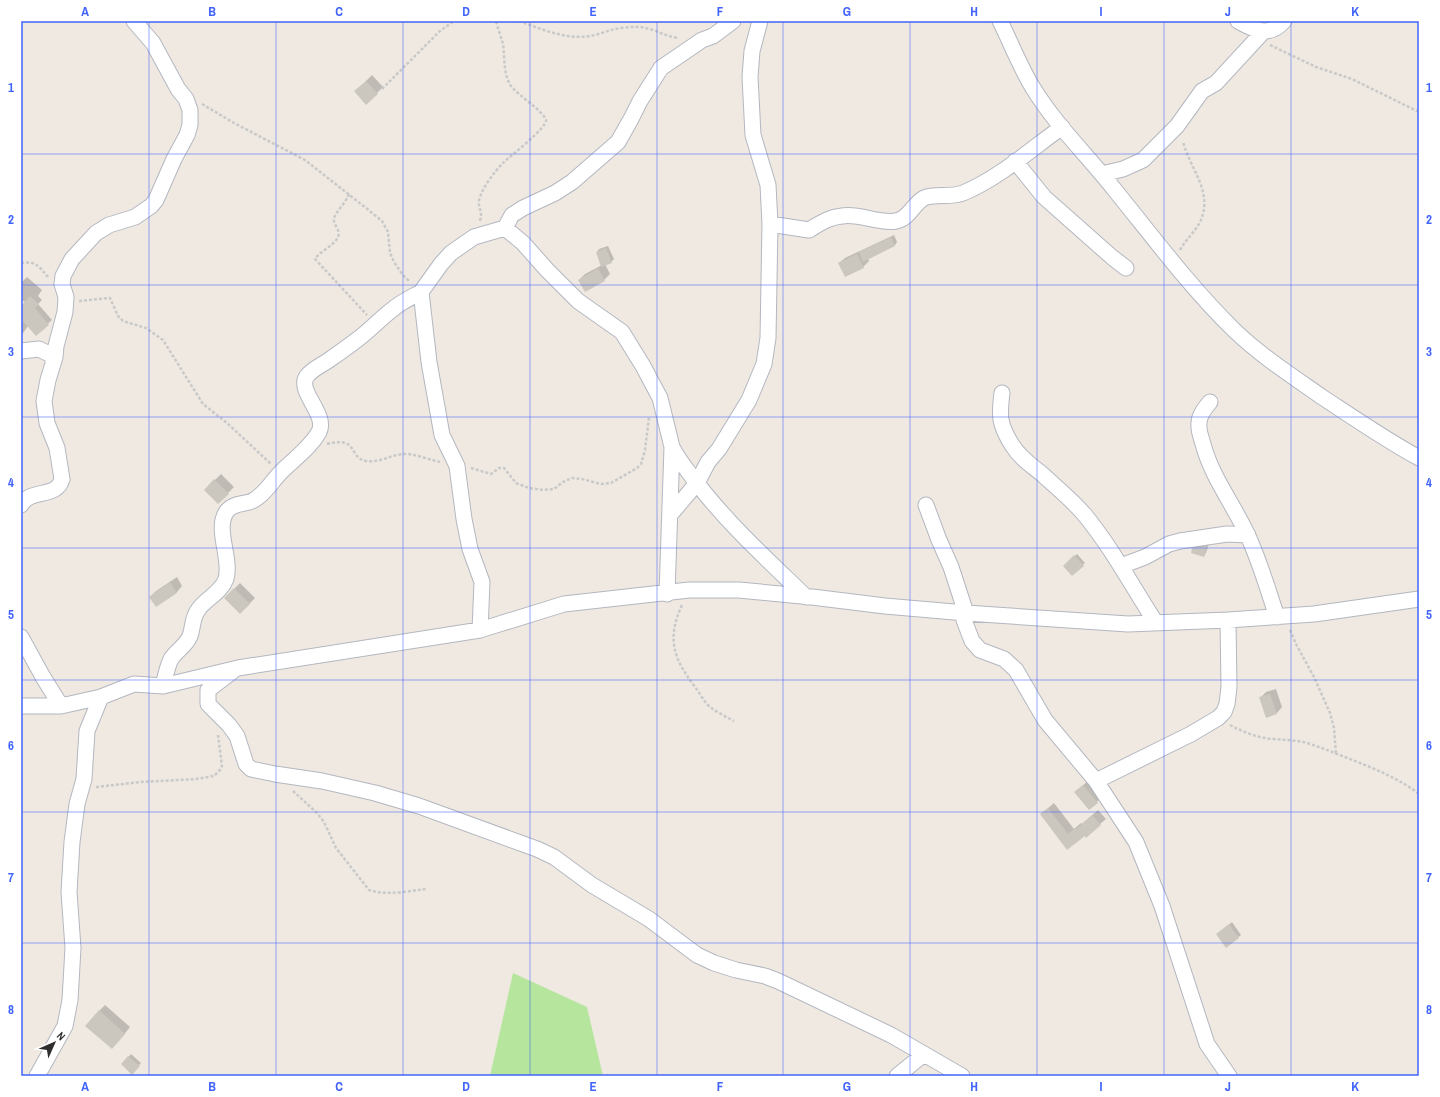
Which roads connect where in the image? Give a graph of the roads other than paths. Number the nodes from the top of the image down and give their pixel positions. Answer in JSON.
{"nodes":[{"id":1,"x":134,"y":21,"type":"edge"},
{"id":2,"x":733,"y":21,"type":"edge"},
{"id":3,"x":758,"y":21,"type":"edge"},
{"id":4,"x":1000,"y":21,"type":"edge"},
{"id":5,"x":1238,"y":21,"type":"edge"},
{"id":6,"x":1284,"y":21,"type":"edge"},
{"id":7,"x":1260,"y":35,"type":"junction"},
{"id":8,"x":1062,"y":127,"type":"junction"},
{"id":9,"x":1015,"y":161,"type":"junction"},
{"id":10,"x":1102,"y":174,"type":"junction"},
{"id":11,"x":770,"y":224,"type":"junction"},
{"id":12,"x":505,"y":228,"type":"junction"},
{"id":13,"x":1126,"y":268,"type":"dead end"},
{"id":14,"x":421,"y":292,"type":"junction"},
{"id":15,"x":21,"y":351,"type":"edge"},
{"id":16,"x":55,"y":357,"type":"junction"},
{"id":17,"x":1002,"y":393,"type":"dead end"},
{"id":18,"x":1210,"y":402,"type":"dead end"},
{"id":19,"x":672,"y":448,"type":"junction"},
{"id":20,"x":1419,"y":458,"type":"edge"},
{"id":21,"x":697,"y":483,"type":"junction"},
{"id":22,"x":926,"y":504,"type":"dead end"},
{"id":23,"x":21,"y":505,"type":"edge"},
{"id":24,"x":670,"y":515,"type":"junction"},
{"id":25,"x":1248,"y":536,"type":"junction"},
{"id":26,"x":1121,"y":566,"type":"junction"},
{"id":27,"x":667,"y":594,"type":"junction"},
{"id":28,"x":806,"y":597,"type":"junction"},
{"id":29,"x":1419,"y":599,"type":"edge"},
{"id":30,"x":965,"y":613,"type":"junction"},
{"id":31,"x":1282,"y":616,"type":"junction"},
{"id":32,"x":1228,"y":620,"type":"junction"},
{"id":33,"x":1156,"y":623,"type":"junction"},
{"id":34,"x":480,"y":630,"type":"junction"},
{"id":35,"x":21,"y":637,"type":"edge"},
{"id":36,"x":238,"y":668,"type":"junction"},
{"id":37,"x":163,"y":686,"type":"junction"},
{"id":38,"x":101,"y":697,"type":"junction"},
{"id":39,"x":21,"y":706,"type":"edge"},
{"id":40,"x":61,"y":706,"type":"junction"},
{"id":41,"x":1096,"y":781,"type":"junction"},
{"id":42,"x":924,"y":1054,"type":"junction"},
{"id":43,"x":38,"y":1076,"type":"edge"},
{"id":44,"x":897,"y":1076,"type":"edge"},
{"id":45,"x":962,"y":1076,"type":"edge"},
{"id":46,"x":1229,"y":1076,"type":"edge"}],
"edges":[{"from":1,"to":16,"type":"street"},
{"from":2,"to":12,"type":"street"},
{"from":3,"to":11,"type":"street"},
{"from":4,"to":8,"type":"street"},
{"from":5,"to":7,"type":"street"},
{"from":6,"to":7,"type":"street"},
{"from":7,"to":10,"type":"street"},
{"from":8,"to":9,"type":"street"},
{"from":8,"to":10,"type":"street"},
{"from":9,"to":11,"type":"street"},
{"from":9,"to":13,"type":"street"},
{"from":10,"to":20,"type":"street"},
{"from":11,"to":21,"type":"street"},
{"from":12,"to":14,"type":"street"},
{"from":12,"to":19,"type":"street"},
{"from":14,"to":34,"type":"street"},
{"from":14,"to":37,"type":"street"},
{"from":15,"to":16,"type":"street"},
{"from":16,"to":23,"type":"street"},
{"from":17,"to":26,"type":"street"},
{"from":18,"to":25,"type":"street"},
{"from":19,"to":21,"type":"street"},
{"from":19,"to":24,"type":"street"},
{"from":21,"to":24,"type":"street"},
{"from":21,"to":28,"type":"street"},
{"from":22,"to":30,"type":"street"},
{"from":24,"to":27,"type":"street"},
{"from":25,"to":26,"type":"street"},
{"from":25,"to":31,"type":"street"},
{"from":26,"to":33,"type":"street"},
{"from":27,"to":28,"type":"street"},
{"from":27,"to":34,"type":"street"},
{"from":28,"to":30,"type":"street"},
{"from":29,"to":31,"type":"street"},
{"from":30,"to":33,"type":"street"},
{"from":30,"to":41,"type":"street"},
{"from":31,"to":32,"type":"street"},
{"from":32,"to":33,"type":"street"},
{"from":32,"to":41,"type":"street"},
{"from":34,"to":36,"type":"street"},
{"from":35,"to":40,"type":"street"},
{"from":36,"to":37,"type":"street"},
{"from":36,"to":42,"type":"street"},
{"from":37,"to":38,"type":"street"},
{"from":38,"to":40,"type":"street"},
{"from":38,"to":43,"type":"street"},
{"from":39,"to":40,"type":"street"},
{"from":41,"to":46,"type":"street"},
{"from":42,"to":44,"type":"street"},
{"from":42,"to":45,"type":"street"}]}
